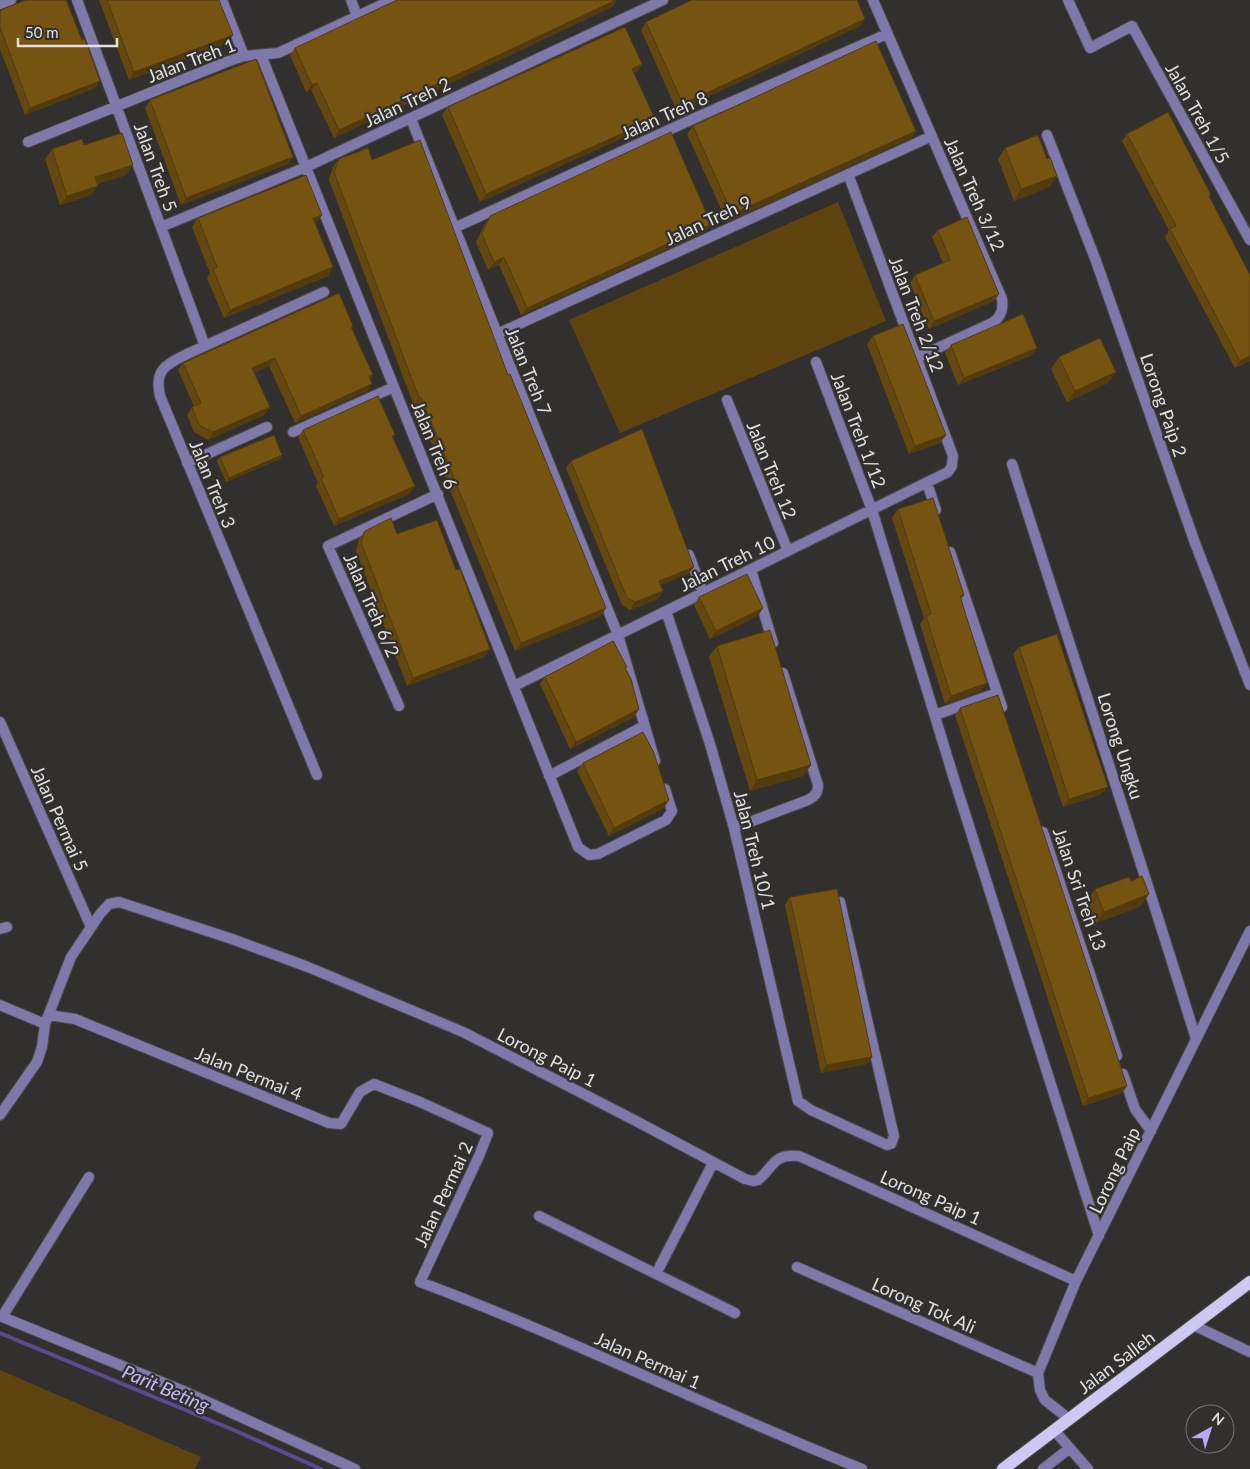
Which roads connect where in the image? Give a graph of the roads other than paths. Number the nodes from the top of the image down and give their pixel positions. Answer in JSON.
{"nodes":[{"id":1,"x":11,"y":0,"type":"edge"},
{"id":2,"x":77,"y":0,"type":"edge"},
{"id":3,"x":222,"y":0,"type":"edge"},
{"id":4,"x":351,"y":0,"type":"edge"},
{"id":5,"x":392,"y":0,"type":"edge"},
{"id":6,"x":663,"y":0,"type":"edge"},
{"id":7,"x":873,"y":0,"type":"edge"},
{"id":8,"x":1068,"y":0,"type":"edge"},
{"id":9,"x":0,"y":4,"type":"edge"},
{"id":10,"x":357,"y":16,"type":"junction"},
{"id":11,"x":887,"y":34,"type":"junction"},
{"id":12,"x":261,"y":55,"type":"junction"},
{"id":13,"x":244,"y":56,"type":"junction"},
{"id":14,"x":117,"y":106,"type":"junction"},
{"id":15,"x":411,"y":119,"type":"junction"},
{"id":16,"x":1048,"y":135,"type":"dead end"},
{"id":17,"x":932,"y":136,"type":"junction"},
{"id":18,"x":28,"y":142,"type":"dead end"},
{"id":19,"x":306,"y":167,"type":"junction"},
{"id":20,"x":848,"y":174,"type":"junction"},
{"id":21,"x":161,"y":227,"type":"junction"},
{"id":22,"x":454,"y":228,"type":"junction"},
{"id":23,"x":1250,"y":240,"type":"edge"},
{"id":24,"x":324,"y":292,"type":"dead end"},
{"id":25,"x":497,"y":334,"type":"junction"},
{"id":26,"x":205,"y":346,"type":"junction"},
{"id":27,"x":916,"y":358,"type":"junction"},
{"id":28,"x":816,"y":362,"type":"dead end"},
{"id":29,"x":394,"y":387,"type":"junction"},
{"id":30,"x":727,"y":400,"type":"dead end"},
{"id":31,"x":267,"y":427,"type":"dead end"},
{"id":32,"x":293,"y":432,"type":"dead end"},
{"id":33,"x":187,"y":463,"type":"junction"},
{"id":34,"x":1012,"y":464,"type":"dead end"},
{"id":35,"x":952,"y":466,"type":"joint"},
{"id":36,"x":927,"y":483,"type":"junction"},
{"id":37,"x":438,"y":494,"type":"junction"},
{"id":38,"x":872,"y":510,"type":"junction"},
{"id":39,"x":940,"y":520,"type":"edge"},
{"id":40,"x":946,"y":539,"type":"edge"},
{"id":41,"x":686,"y":547,"type":"edge"},
{"id":42,"x":788,"y":552,"type":"junction"},
{"id":43,"x":750,"y":570,"type":"junction"},
{"id":44,"x":703,"y":593,"type":"junction"},
{"id":45,"x":666,"y":611,"type":"junction"},
{"id":46,"x":618,"y":635,"type":"junction"},
{"id":47,"x":1250,"y":685,"type":"edge"},
{"id":48,"x":514,"y":686,"type":"junction"},
{"id":49,"x":997,"y":692,"type":"junction"},
{"id":50,"x":399,"y":706,"type":"dead end"},
{"id":51,"x":935,"y":715,"type":"junction"},
{"id":52,"x":1006,"y":720,"type":"edge"},
{"id":53,"x":0,"y":722,"type":"edge"},
{"id":54,"x":644,"y":726,"type":"junction"},
{"id":55,"x":316,"y":775,"type":"dead end"},
{"id":56,"x":549,"y":776,"type":"junction"},
{"id":57,"x":1040,"y":823,"type":"edge"},
{"id":58,"x":734,"y":828,"type":"junction"},
{"id":59,"x":578,"y":847,"type":"joint"},
{"id":60,"x":840,"y":902,"type":"edge"},
{"id":61,"x":91,"y":927,"type":"junction"},
{"id":62,"x":1250,"y":931,"type":"edge"},
{"id":63,"x":0,"y":1005,"type":"edge"},
{"id":64,"x":47,"y":1020,"type":"junction"},
{"id":65,"x":1196,"y":1039,"type":"junction"},
{"id":66,"x":420,"y":1102,"type":"joint"},
{"id":67,"x":0,"y":1114,"type":"edge"},
{"id":68,"x":1151,"y":1131,"type":"junction"},
{"id":69,"x":713,"y":1163,"type":"junction"},
{"id":70,"x":89,"y":1177,"type":"dead end"},
{"id":71,"x":539,"y":1216,"type":"dead end"},
{"id":72,"x":1099,"y":1236,"type":"junction"},
{"id":73,"x":797,"y":1267,"type":"dead end"},
{"id":74,"x":656,"y":1274,"type":"junction"},
{"id":75,"x":1076,"y":1281,"type":"junction"},
{"id":76,"x":420,"y":1282,"type":"joint"},
{"id":77,"x":1250,"y":1282,"type":"edge"},
{"id":78,"x":735,"y":1313,"type":"dead end"},
{"id":79,"x":1,"y":1316,"type":"edge"},
{"id":80,"x":1193,"y":1325,"type":"junction"},
{"id":81,"x":1250,"y":1352,"type":"edge"},
{"id":82,"x":1038,"y":1373,"type":"junction"},
{"id":83,"x":1069,"y":1419,"type":"junction"},
{"id":84,"x":1054,"y":1430,"type":"junction"},
{"id":85,"x":1070,"y":1448,"type":"junction"},
{"id":86,"x":355,"y":1469,"type":"edge"},
{"id":87,"x":862,"y":1469,"type":"edge"},
{"id":88,"x":1002,"y":1469,"type":"edge"},
{"id":89,"x":1043,"y":1469,"type":"edge"},
{"id":90,"x":1088,"y":1469,"type":"edge"}],
"edges":[{"from":1,"to":9,"type":"street"},
{"from":2,"to":14,"type":"street","name":"Jalan Treh 5"},
{"from":3,"to":13,"type":"street"},
{"from":4,"to":10,"type":"street"},
{"from":5,"to":10,"type":"street","name":"Jalan Treh 1"},
{"from":6,"to":15,"type":"street","name":"Jalan Treh 2"},
{"from":7,"to":11,"type":"street","name":"Jalan Treh 3/12"},
{"from":8,"to":23,"type":"street","name":"Jalan Treh 1/5"},
{"from":10,"to":12,"type":"street","name":"Jalan Treh 1"},
{"from":11,"to":17,"type":"street","name":"Jalan Treh 3/12"},
{"from":11,"to":22,"type":"street","name":"Jalan Treh 8"},
{"from":12,"to":13,"type":"street","name":"Jalan Treh 1"},
{"from":12,"to":19,"type":"street","name":"Jalan Treh 6"},
{"from":13,"to":14,"type":"street","name":"Jalan Treh 1"},
{"from":14,"to":18,"type":"street","name":"Jalan Treh 1"},
{"from":14,"to":21,"type":"street","name":"Jalan Treh 5"},
{"from":15,"to":19,"type":"street","name":"Jalan Treh 2"},
{"from":15,"to":22,"type":"street","name":"Jalan Treh 7"},
{"from":16,"to":47,"type":"street","name":"Lorong Paip 2"},
{"from":17,"to":20,"type":"street","name":"Jalan Treh 9"},
{"from":17,"to":27,"type":"street","name":"Jalan Treh 3/12"},
{"from":19,"to":21,"type":"street","name":"Jalan Treh 2"},
{"from":19,"to":29,"type":"street","name":"Jalan Treh 6"},
{"from":20,"to":25,"type":"street","name":"Jalan Treh 9"},
{"from":20,"to":27,"type":"street","name":"Jalan Treh 2/12"},
{"from":21,"to":26,"type":"street","name":"Jalan Treh 5"},
{"from":22,"to":25,"type":"street","name":"Jalan Treh 7"},
{"from":24,"to":26,"type":"street","name":"Jalan Treh 3"},
{"from":25,"to":46,"type":"street","name":"Jalan Treh 7"},
{"from":26,"to":33,"type":"street","name":"Jalan Treh 3"},
{"from":27,"to":35,"type":"street","name":"Jalan Treh 2/12"},
{"from":28,"to":38,"type":"street","name":"Jalan Treh 1/12"},
{"from":29,"to":32,"type":"street"},
{"from":29,"to":37,"type":"street","name":"Jalan Treh 6"},
{"from":30,"to":42,"type":"street","name":"Jalan Treh 12"},
{"from":31,"to":33,"type":"street"},
{"from":33,"to":55,"type":"street","name":"Jalan Treh 3"},
{"from":34,"to":65,"type":"street","name":"Lorong Ungku"},
{"from":35,"to":36,"type":"street","name":"Jalan Treh 10"},
{"from":36,"to":38,"type":"street","name":"Jalan Treh 10"},
{"from":36,"to":39,"type":"street"},
{"from":37,"to":48,"type":"street","name":"Jalan Treh 6"},
{"from":37,"to":50,"type":"street","name":"Jalan Treh 6/2"},
{"from":38,"to":42,"type":"street","name":"Jalan Treh 10"},
{"from":38,"to":51,"type":"street","name":"Jalan Treh 1/12"},
{"from":40,"to":49,"type":"street"},
{"from":41,"to":44,"type":"street"},
{"from":42,"to":43,"type":"street","name":"Jalan Treh 10"},
{"from":43,"to":44,"type":"street","name":"Jalan Treh 10"},
{"from":43,"to":58,"type":"street"},
{"from":44,"to":45,"type":"street","name":"Jalan Treh 10"},
{"from":45,"to":46,"type":"street","name":"Jalan Treh 10"},
{"from":45,"to":58,"type":"street","name":"Jalan Treh 10/1"},
{"from":46,"to":48,"type":"street","name":"Jalan Treh 10"},
{"from":46,"to":54,"type":"street","name":"Jalan Treh 7"},
{"from":48,"to":56,"type":"street","name":"Jalan Treh 6"},
{"from":49,"to":51,"type":"street"},
{"from":49,"to":52,"type":"street"},
{"from":51,"to":72,"type":"street","name":"Jalan Treh 1/12"},
{"from":53,"to":61,"type":"street","name":"Jalan Permai 5"},
{"from":54,"to":56,"type":"street"},
{"from":54,"to":59,"type":"street","name":"Jalan Treh 7"},
{"from":56,"to":59,"type":"street","name":"Jalan Treh 6"},
{"from":57,"to":68,"type":"street","name":"Jalan Sri Treh 13"},
{"from":58,"to":60,"type":"street","name":"Jalan Treh 10/1"},
{"from":61,"to":64,"type":"street","name":"Lorong Paip 1"},
{"from":61,"to":69,"type":"street","name":"Lorong Paip 1"},
{"from":62,"to":65,"type":"street","name":"Lorong Paip"},
{"from":63,"to":64,"type":"street"},
{"from":64,"to":66,"type":"street","name":"Jalan Permai 4"},
{"from":64,"to":67,"type":"street","name":"Lorong Paip 1"},
{"from":65,"to":68,"type":"street","name":"Lorong Paip"},
{"from":66,"to":76,"type":"street","name":"Jalan Permai 2"},
{"from":68,"to":72,"type":"street","name":"Lorong Paip"},
{"from":69,"to":74,"type":"street"},
{"from":69,"to":75,"type":"street","name":"Lorong Paip 1"},
{"from":70,"to":79,"type":"street"},
{"from":71,"to":74,"type":"street"},
{"from":72,"to":75,"type":"street","name":"Lorong Paip"},
{"from":73,"to":82,"type":"street","name":"Lorong Tok Ali"},
{"from":74,"to":78,"type":"street"},
{"from":75,"to":82,"type":"street","name":"Lorong Paip"},
{"from":76,"to":87,"type":"street","name":"Jalan Permai 1"},
{"from":77,"to":80,"type":"main road","name":"Jalan Salleh"},
{"from":79,"to":86,"type":"street"},
{"from":80,"to":81,"type":"street"},
{"from":80,"to":83,"type":"main road","name":"Jalan Salleh"},
{"from":82,"to":83,"type":"street"},
{"from":83,"to":84,"type":"main road","name":"Jalan Salleh"},
{"from":84,"to":85,"type":"street"},
{"from":84,"to":88,"type":"main road","name":"Jalan Salleh"},
{"from":85,"to":89,"type":"street"},
{"from":85,"to":90,"type":"street"}]}
